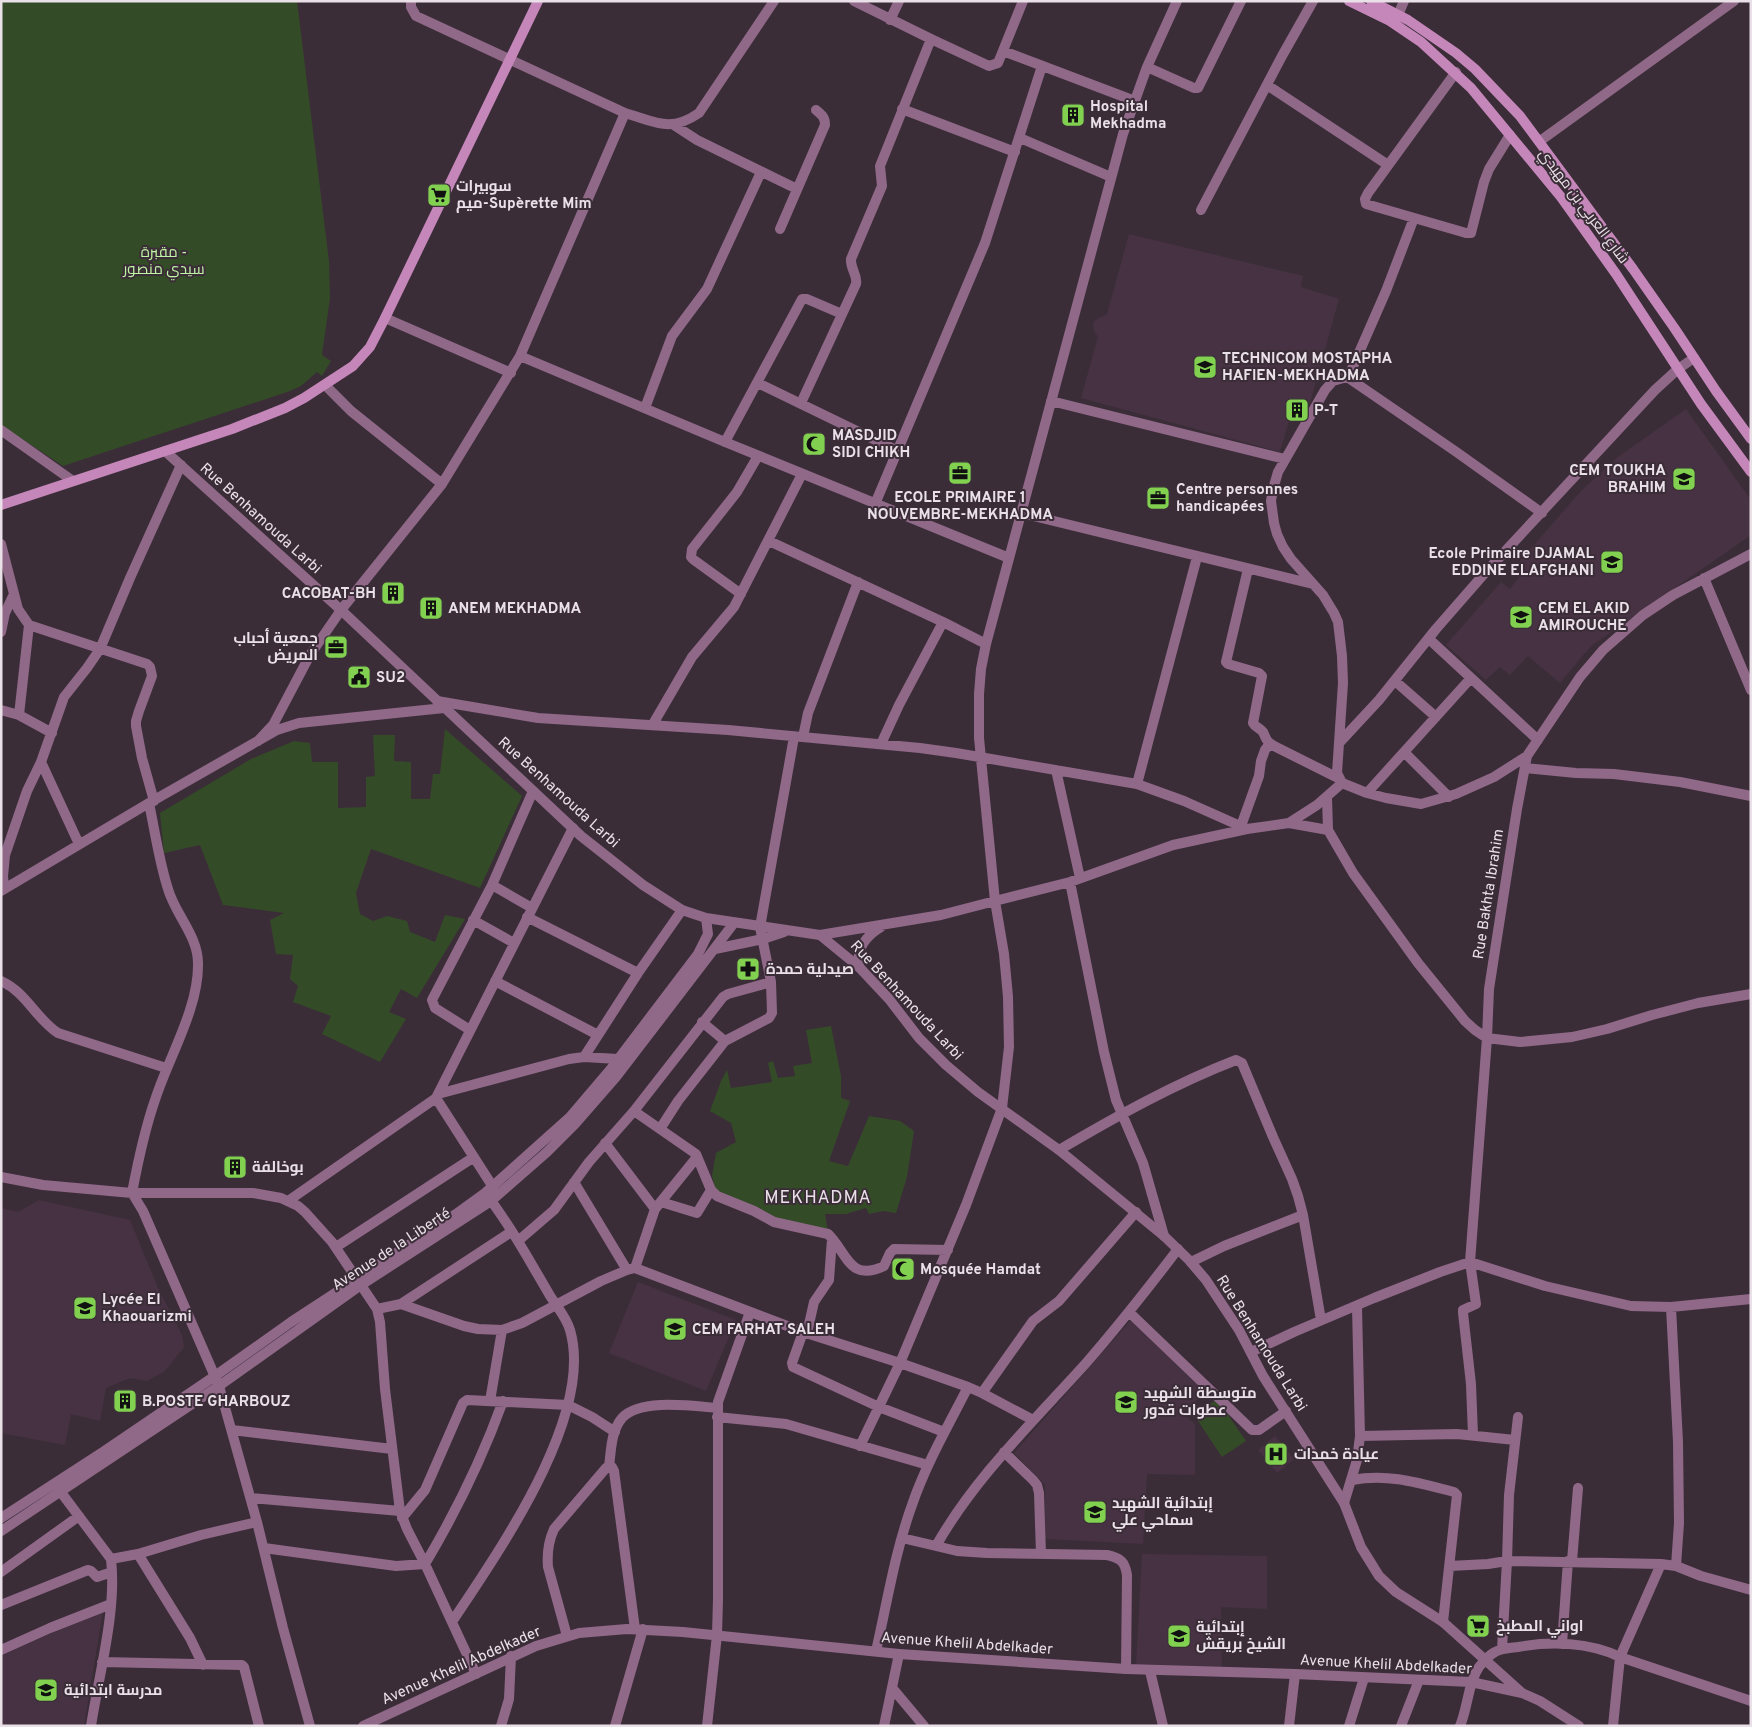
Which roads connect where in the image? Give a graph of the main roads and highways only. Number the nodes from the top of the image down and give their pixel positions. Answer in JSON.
{"nodes":[{"id":1,"x":538,"y":1,"type":"edge"},
{"id":2,"x":1348,"y":1,"type":"edge"},
{"id":3,"x":1371,"y":1,"type":"edge"},
{"id":4,"x":1751,"y":438,"type":"edge"},
{"id":5,"x":1751,"y":472,"type":"edge"},
{"id":6,"x":1,"y":505,"type":"edge"}],
"edges":[{"from":1,"to":6,"type":"main road"},
{"from":2,"to":5,"type":"main road","name":"شارع العربي بن مهيدي"},
{"from":3,"to":4,"type":"main road"}]}
